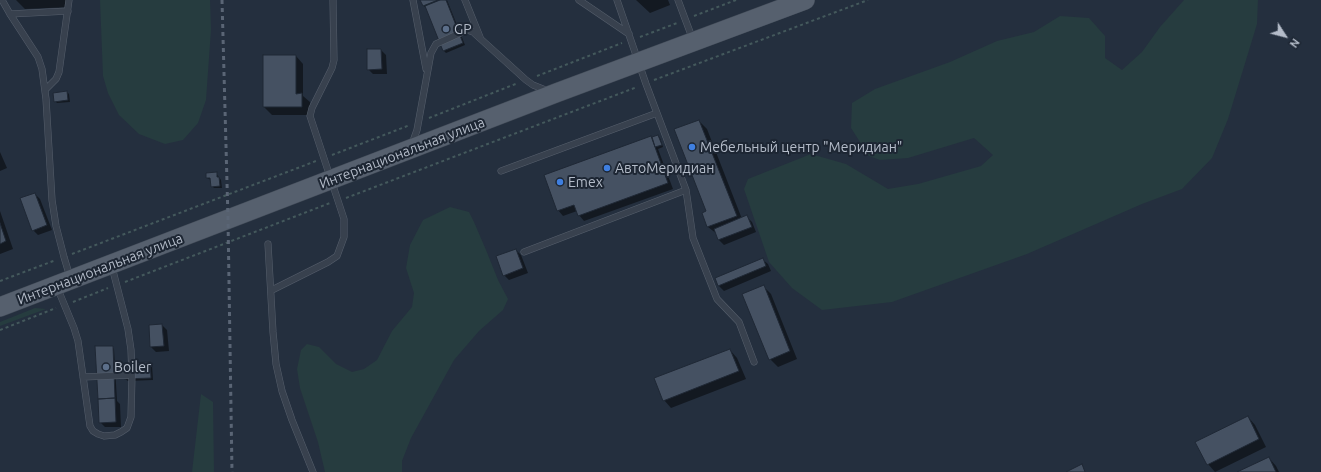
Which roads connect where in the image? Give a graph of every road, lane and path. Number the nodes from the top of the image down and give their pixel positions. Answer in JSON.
{"nodes":[{"id":1,"x":2,"y":0,"type":"edge"},
{"id":2,"x":69,"y":0,"type":"edge"},
{"id":3,"x":332,"y":0,"type":"edge"},
{"id":4,"x":413,"y":0,"type":"edge"},
{"id":5,"x":465,"y":0,"type":"edge"},
{"id":6,"x":579,"y":0,"type":"edge"},
{"id":7,"x":617,"y":0,"type":"edge"},
{"id":8,"x":678,"y":0,"type":"edge"},
{"id":9,"x":736,"y":0,"type":"edge"},
{"id":10,"x":868,"y":0,"type":"edge"},
{"id":11,"x":797,"y":1,"type":"edge"},
{"id":12,"x":68,"y":11,"type":"junction"},
{"id":13,"x":10,"y":14,"type":"junction"},
{"id":14,"x":686,"y":19,"type":"junction"},
{"id":15,"x":630,"y":37,"type":"junction"},
{"id":16,"x":482,"y":41,"type":"junction"},
{"id":17,"x":694,"y":42,"type":"junction"},
{"id":18,"x":638,"y":62,"type":"junction"},
{"id":19,"x":427,"y":73,"type":"junction"},
{"id":20,"x":526,"y":80,"type":"junction"},
{"id":21,"x":646,"y":84,"type":"junction"},
{"id":22,"x":45,"y":90,"type":"junction"},
{"id":23,"x":556,"y":93,"type":"junction"},
{"id":24,"x":657,"y":113,"type":"junction"},
{"id":25,"x":419,"y":122,"type":"junction"},
{"id":26,"x":410,"y":150,"type":"junction"},
{"id":27,"x":323,"y":158,"type":"junction"},
{"id":28,"x":501,"y":171,"type":"dead end"},
{"id":29,"x":330,"y":180,"type":"junction"},
{"id":30,"x":686,"y":190,"type":"junction"},
{"id":31,"x":338,"y":201,"type":"junction"},
{"id":32,"x":268,"y":244,"type":"dead end"},
{"id":33,"x":524,"y":252,"type":"dead end"},
{"id":34,"x":64,"y":257,"type":"junction"},
{"id":35,"x":112,"y":264,"type":"junction"},
{"id":36,"x":0,"y":281,"type":"edge"},
{"id":37,"x":64,"y":282,"type":"junction"},
{"id":38,"x":117,"y":284,"type":"junction"},
{"id":39,"x":272,"y":290,"type":"junction"},
{"id":40,"x":65,"y":305,"type":"junction"},
{"id":41,"x":0,"y":307,"type":"edge"},
{"id":42,"x":0,"y":330,"type":"edge"},
{"id":43,"x":754,"y":362,"type":"dead end"},
{"id":44,"x":132,"y":375,"type":"junction"},
{"id":45,"x":83,"y":377,"type":"junction"},
{"id":46,"x":313,"y":472,"type":"edge"}],
"edges":[{"from":1,"to":13,"type":"lane"},
{"from":2,"to":12,"type":"lane"},
{"from":3,"to":27,"type":"lane"},
{"from":4,"to":19,"type":"lane"},
{"from":5,"to":16,"type":"lane"},
{"from":6,"to":15,"type":"lane"},
{"from":7,"to":15,"type":"lane"},
{"from":8,"to":14,"type":"lane"},
{"from":9,"to":14,"type":"path"},
{"from":10,"to":21,"type":"path"},
{"from":11,"to":17,"type":"main road","name":"Интернациональная улица"},
{"from":12,"to":13,"type":"lane"},
{"from":12,"to":22,"type":"lane"},
{"from":13,"to":22,"type":"lane"},
{"from":14,"to":15,"type":"path"},
{"from":14,"to":17,"type":"lane"},
{"from":15,"to":18,"type":"lane"},
{"from":15,"to":20,"type":"path"},
{"from":16,"to":19,"type":"lane"},
{"from":16,"to":20,"type":"lane"},
{"from":17,"to":18,"type":"main road","name":"Интернациональная улица"},
{"from":18,"to":21,"type":"lane"},
{"from":18,"to":23,"type":"main road","name":"Интернациональная улица"},
{"from":19,"to":25,"type":"lane"},
{"from":20,"to":23,"type":"lane"},
{"from":20,"to":25,"type":"path"},
{"from":21,"to":24,"type":"lane"},
{"from":21,"to":31,"type":"path"},
{"from":22,"to":34,"type":"lane"},
{"from":23,"to":26,"type":"main road","name":"Интернациональная улица"},
{"from":24,"to":28,"type":"lane"},
{"from":24,"to":30,"type":"lane"},
{"from":25,"to":26,"type":"lane"},
{"from":25,"to":27,"type":"path"},
{"from":26,"to":29,"type":"main road","name":"Интернациональная улица"},
{"from":27,"to":29,"type":"lane"},
{"from":27,"to":34,"type":"path"},
{"from":29,"to":31,"type":"lane"},
{"from":29,"to":35,"type":"main road","name":"Интернациональная улица"},
{"from":30,"to":33,"type":"lane"},
{"from":30,"to":43,"type":"lane"},
{"from":31,"to":38,"type":"path"},
{"from":31,"to":39,"type":"lane"},
{"from":32,"to":39,"type":"lane"},
{"from":34,"to":36,"type":"path"},
{"from":34,"to":37,"type":"lane"},
{"from":35,"to":37,"type":"main road","name":"Интернациональная улица"},
{"from":35,"to":38,"type":"lane"},
{"from":37,"to":40,"type":"lane"},
{"from":37,"to":41,"type":"main road","name":"Интернациональная улица"},
{"from":38,"to":40,"type":"path"},
{"from":38,"to":44,"type":"lane"},
{"from":39,"to":46,"type":"lane"},
{"from":40,"to":42,"type":"path"},
{"from":40,"to":45,"type":"lane"},
{"from":44,"to":45,"type":"lane"},
{"from":44,"to":45,"type":"lane"}]}
